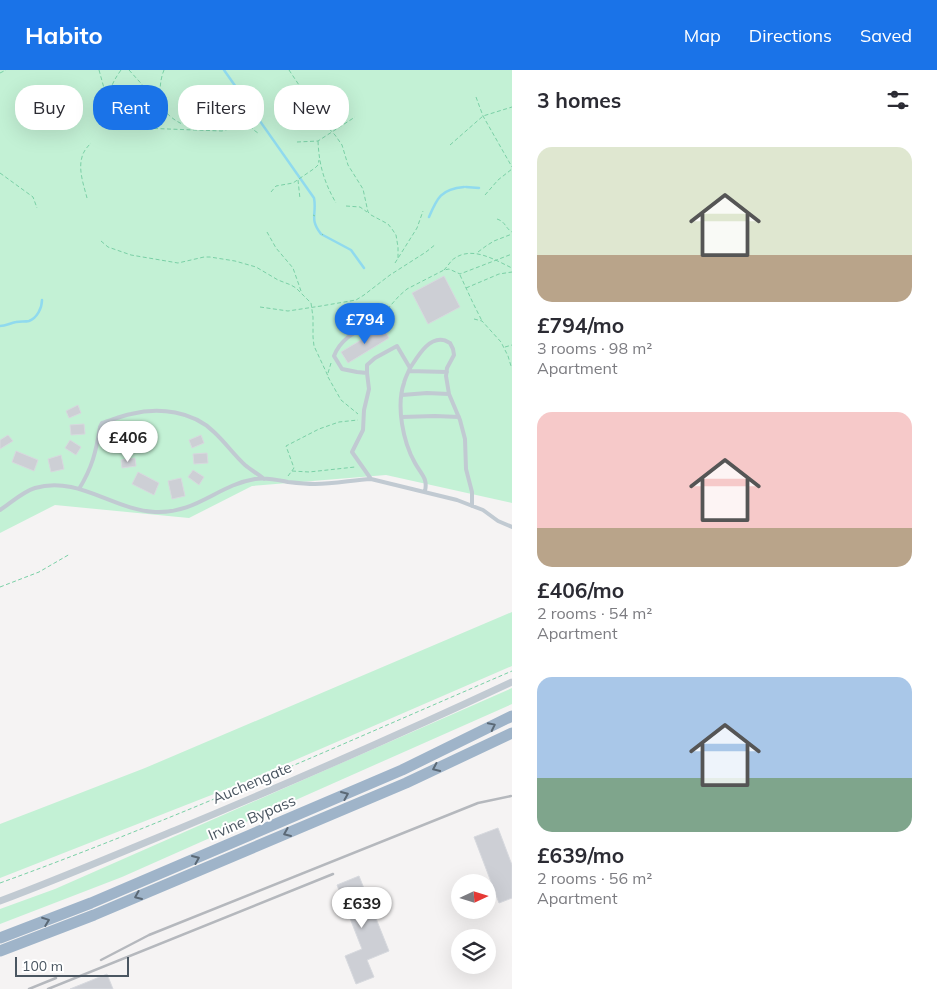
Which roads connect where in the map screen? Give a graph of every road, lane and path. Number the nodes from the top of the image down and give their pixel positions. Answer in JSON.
{"nodes":[{"id":1,"x":6,"y":70,"type":"edge"},
{"id":2,"x":99,"y":70,"type":"edge"},
{"id":3,"x":120,"y":70,"type":"edge"},
{"id":4,"x":129,"y":70,"type":"edge"},
{"id":5,"x":164,"y":70,"type":"edge"},
{"id":6,"x":289,"y":70,"type":"edge"},
{"id":7,"x":0,"y":73,"type":"edge"},
{"id":8,"x":142,"y":85,"type":"edge"},
{"id":9,"x":161,"y":85,"type":"edge"},
{"id":10,"x":476,"y":98,"type":"dead end"},
{"id":11,"x":512,"y":107,"type":"edge"},
{"id":12,"x":483,"y":116,"type":"junction"},
{"id":13,"x":354,"y":117,"type":"dead end"},
{"id":14,"x":254,"y":130,"type":"edge"},
{"id":15,"x":332,"y":132,"type":"junction"},
{"id":16,"x":258,"y":133,"type":"dead end"},
{"id":17,"x":318,"y":141,"type":"junction"},
{"id":18,"x":297,"y":142,"type":"dead end"},
{"id":19,"x":91,"y":143,"type":"dead end"},
{"id":20,"x":450,"y":145,"type":"dead end"},
{"id":21,"x":319,"y":157,"type":"junction"},
{"id":22,"x":512,"y":168,"type":"edge"},
{"id":23,"x":0,"y":173,"type":"edge"},
{"id":24,"x":298,"y":180,"type":"junction"},
{"id":25,"x":271,"y":192,"type":"dead end"},
{"id":26,"x":485,"y":195,"type":"dead end"},
{"id":27,"x":87,"y":198,"type":"dead end"},
{"id":28,"x":300,"y":199,"type":"dead end"},
{"id":29,"x":336,"y":203,"type":"dead end"},
{"id":30,"x":346,"y":206,"type":"dead end"},
{"id":31,"x":37,"y":208,"type":"dead end"},
{"id":32,"x":424,"y":211,"type":"dead end"},
{"id":33,"x":368,"y":212,"type":"junction"},
{"id":34,"x":497,"y":219,"type":"dead end"},
{"id":35,"x":267,"y":232,"type":"dead end"},
{"id":36,"x":512,"y":233,"type":"edge"},
{"id":37,"x":102,"y":241,"type":"dead end"},
{"id":38,"x":436,"y":244,"type":"dead end"},
{"id":39,"x":476,"y":253,"type":"junction"},
{"id":40,"x":512,"y":254,"type":"edge"},
{"id":41,"x":398,"y":258,"type":"junction"},
{"id":42,"x":496,"y":261,"type":"junction"},
{"id":43,"x":395,"y":263,"type":"dead end"},
{"id":44,"x":512,"y":268,"type":"edge"},
{"id":45,"x":444,"y":270,"type":"junction"},
{"id":46,"x":512,"y":272,"type":"edge"},
{"id":47,"x":460,"y":274,"type":"junction"},
{"id":48,"x":466,"y":288,"type":"junction"},
{"id":49,"x":302,"y":293,"type":"junction"},
{"id":50,"x":260,"y":307,"type":"dead end"},
{"id":51,"x":312,"y":307,"type":"junction"},
{"id":52,"x":380,"y":318,"type":"joint"},
{"id":53,"x":474,"y":319,"type":"dead end"},
{"id":54,"x":482,"y":321,"type":"junction"},
{"id":55,"x":512,"y":345,"type":"edge"},
{"id":56,"x":505,"y":348,"type":"junction"},
{"id":57,"x":334,"y":356,"type":"junction"},
{"id":58,"x":511,"y":366,"type":"dead end"},
{"id":59,"x":410,"y":370,"type":"junction"},
{"id":60,"x":447,"y":372,"type":"junction"},
{"id":61,"x":367,"y":373,"type":"junction"},
{"id":62,"x":328,"y":376,"type":"junction"},
{"id":63,"x":450,"y":394,"type":"junction"},
{"id":64,"x":402,"y":395,"type":"junction"},
{"id":65,"x":402,"y":417,"type":"junction"},
{"id":66,"x":459,"y":417,"type":"junction"},
{"id":67,"x":364,"y":419,"type":"junction"},
{"id":68,"x":364,"y":468,"type":"junction"},
{"id":69,"x":292,"y":471,"type":"junction"},
{"id":70,"x":264,"y":479,"type":"junction"},
{"id":71,"x":372,"y":479,"type":"junction"},
{"id":72,"x":284,"y":481,"type":"junction"},
{"id":73,"x":79,"y":489,"type":"junction"},
{"id":74,"x":425,"y":491,"type":"junction"},
{"id":75,"x":472,"y":506,"type":"junction"},
{"id":76,"x":0,"y":510,"type":"edge"},
{"id":77,"x":512,"y":527,"type":"edge"},
{"id":78,"x":70,"y":554,"type":"dead end"},
{"id":79,"x":0,"y":587,"type":"edge"},
{"id":80,"x":512,"y":671,"type":"edge"},
{"id":81,"x":512,"y":682,"type":"edge"},
{"id":82,"x":512,"y":716,"type":"edge"},
{"id":83,"x":512,"y":733,"type":"edge"},
{"id":84,"x":0,"y":883,"type":"edge"},
{"id":85,"x":0,"y":901,"type":"edge"},
{"id":86,"x":0,"y":938,"type":"edge"},
{"id":87,"x":0,"y":951,"type":"edge"}],
"edges":[{"from":1,"to":7,"type":"path"},
{"from":2,"to":3,"type":"path"},
{"from":4,"to":8,"type":"path"},
{"from":5,"to":9,"type":"path"},
{"from":6,"to":15,"type":"path"},
{"from":10,"to":12,"type":"path"},
{"from":11,"to":12,"type":"path"},
{"from":12,"to":20,"type":"path"},
{"from":12,"to":22,"type":"path"},
{"from":13,"to":15,"type":"path"},
{"from":14,"to":16,"type":"path"},
{"from":15,"to":17,"type":"path"},
{"from":15,"to":33,"type":"path"},
{"from":17,"to":18,"type":"path"},
{"from":17,"to":21,"type":"path"},
{"from":19,"to":27,"type":"path"},
{"from":21,"to":24,"type":"path"},
{"from":21,"to":29,"type":"path"},
{"from":22,"to":26,"type":"path"},
{"from":23,"to":31,"type":"path"},
{"from":24,"to":25,"type":"path"},
{"from":24,"to":28,"type":"path"},
{"from":30,"to":33,"type":"path"},
{"from":32,"to":41,"type":"path"},
{"from":33,"to":41,"type":"path"},
{"from":34,"to":36,"type":"path"},
{"from":35,"to":49,"type":"path"},
{"from":36,"to":39,"type":"path"},
{"from":37,"to":49,"type":"path"},
{"from":38,"to":51,"type":"path"},
{"from":39,"to":42,"type":"path"},
{"from":39,"to":45,"type":"path"},
{"from":40,"to":42,"type":"path"},
{"from":41,"to":43,"type":"path"},
{"from":42,"to":44,"type":"path"},
{"from":42,"to":47,"type":"path"},
{"from":45,"to":47,"type":"path"},
{"from":45,"to":52,"type":"path"},
{"from":46,"to":48,"type":"path"},
{"from":47,"to":48,"type":"path"},
{"from":48,"to":54,"type":"path"},
{"from":49,"to":51,"type":"path"},
{"from":50,"to":51,"type":"path"},
{"from":51,"to":62,"type":"path"},
{"from":52,"to":57,"type":"lane"},
{"from":53,"to":54,"type":"path"},
{"from":54,"to":56,"type":"path"},
{"from":55,"to":56,"type":"path"},
{"from":56,"to":58,"type":"path"},
{"from":57,"to":61,"type":"lane"},
{"from":57,"to":62,"type":"path"},
{"from":59,"to":60,"type":"lane"},
{"from":59,"to":60,"type":"lane"},
{"from":59,"to":61,"type":"lane"},
{"from":59,"to":64,"type":"lane"},
{"from":60,"to":63,"type":"lane"},
{"from":61,"to":67,"type":"lane"},
{"from":62,"to":67,"type":"path"},
{"from":63,"to":64,"type":"lane"},
{"from":63,"to":66,"type":"lane"},
{"from":64,"to":65,"type":"lane"},
{"from":65,"to":66,"type":"lane"},
{"from":65,"to":74,"type":"lane"},
{"from":66,"to":75,"type":"lane"},
{"from":67,"to":68,"type":"lane"},
{"from":67,"to":69,"type":"path"},
{"from":68,"to":69,"type":"path"},
{"from":68,"to":71,"type":"lane"},
{"from":69,"to":72,"type":"path"},
{"from":70,"to":72,"type":"lane"},
{"from":70,"to":73,"type":"lane"},
{"from":70,"to":73,"type":"lane"},
{"from":71,"to":72,"type":"lane"},
{"from":71,"to":74,"type":"lane"},
{"from":73,"to":76,"type":"lane"},
{"from":74,"to":75,"type":"lane"},
{"from":75,"to":77,"type":"lane"},
{"from":78,"to":79,"type":"path"},
{"from":80,"to":84,"type":"path"},
{"from":81,"to":85,"type":"street","name":"Auchengate"},
{"from":86,"to":82,"type":"highway","name":"Irvine Bypass","one_way":true},
{"from":83,"to":87,"type":"highway","name":"Irvine Bypass","one_way":true}]}
